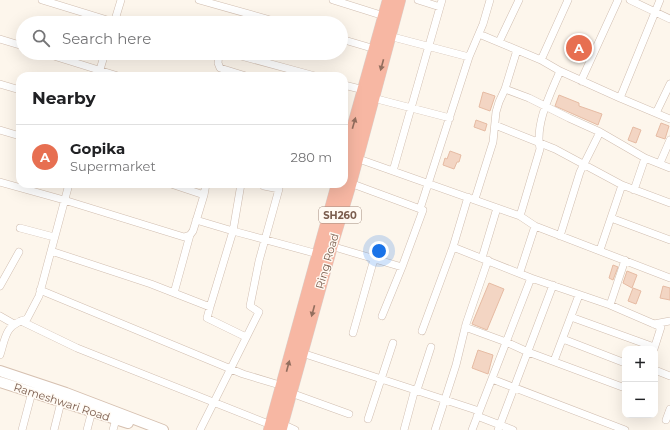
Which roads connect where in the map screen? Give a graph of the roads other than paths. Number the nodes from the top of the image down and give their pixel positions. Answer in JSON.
{"nodes":[{"id":1,"x":42,"y":0,"type":"edge"},
{"id":2,"x":121,"y":0,"type":"edge"},
{"id":3,"x":199,"y":0,"type":"edge"},
{"id":4,"x":333,"y":0,"type":"edge"},
{"id":5,"x":389,"y":0,"type":"edge"},
{"id":6,"x":399,"y":0,"type":"edge"},
{"id":7,"x":418,"y":0,"type":"edge"},
{"id":8,"x":490,"y":0,"type":"edge"},
{"id":9,"x":519,"y":0,"type":"edge"},
{"id":10,"x":568,"y":0,"type":"edge"},
{"id":11,"x":618,"y":0,"type":"edge"},
{"id":12,"x":630,"y":0,"type":"edge"},
{"id":13,"x":660,"y":0,"type":"edge"},
{"id":14,"x":441,"y":4,"type":"edge"},
{"id":15,"x":655,"y":11,"type":"junction"},
{"id":16,"x":93,"y":16,"type":"edge"},
{"id":17,"x":117,"y":16,"type":"edge"},
{"id":18,"x":256,"y":16,"type":"edge"},
{"id":19,"x":384,"y":16,"type":"junction"},
{"id":20,"x":670,"y":19,"type":"edge"},
{"id":21,"x":479,"y":34,"type":"junction"},
{"id":22,"x":389,"y":36,"type":"junction"},
{"id":23,"x":0,"y":39,"type":"edge"},
{"id":24,"x":348,"y":41,"type":"edge"},
{"id":25,"x":499,"y":42,"type":"junction"},
{"id":26,"x":16,"y":44,"type":"edge"},
{"id":27,"x":428,"y":46,"type":"junction"},
{"id":28,"x":375,"y":49,"type":"junction"},
{"id":29,"x":517,"y":50,"type":"junction"},
{"id":30,"x":469,"y":57,"type":"junction"},
{"id":31,"x":63,"y":60,"type":"edge"},
{"id":32,"x":103,"y":60,"type":"edge"},
{"id":33,"x":219,"y":60,"type":"edge"},
{"id":34,"x":256,"y":60,"type":"edge"},
{"id":35,"x":541,"y":60,"type":"junction"},
{"id":36,"x":560,"y":71,"type":"junction"},
{"id":37,"x":96,"y":72,"type":"edge"},
{"id":38,"x":99,"y":72,"type":"edge"},
{"id":39,"x":233,"y":72,"type":"edge"},
{"id":40,"x":300,"y":72,"type":"edge"},
{"id":41,"x":581,"y":81,"type":"junction"},
{"id":42,"x":0,"y":84,"type":"edge"},
{"id":43,"x":670,"y":84,"type":"edge"},
{"id":44,"x":348,"y":86,"type":"edge"},
{"id":45,"x":16,"y":89,"type":"edge"},
{"id":46,"x":505,"y":89,"type":"junction"},
{"id":47,"x":368,"y":94,"type":"junction"},
{"id":48,"x":620,"y":98,"type":"junction"},
{"id":49,"x":546,"y":107,"type":"junction"},
{"id":50,"x":411,"y":108,"type":"junction"},
{"id":51,"x":656,"y":113,"type":"junction"},
{"id":52,"x":450,"y":118,"type":"junction"},
{"id":53,"x":670,"y":119,"type":"edge"},
{"id":54,"x":495,"y":125,"type":"junction"},
{"id":55,"x":0,"y":130,"type":"edge"},
{"id":56,"x":600,"y":132,"type":"junction"},
{"id":57,"x":16,"y":135,"type":"edge"},
{"id":58,"x":670,"y":140,"type":"edge"},
{"id":59,"x":538,"y":141,"type":"junction"},
{"id":60,"x":348,"y":154,"type":"edge"},
{"id":61,"x":348,"y":157,"type":"edge"},
{"id":62,"x":645,"y":158,"type":"junction"},
{"id":63,"x":584,"y":163,"type":"junction"},
{"id":64,"x":660,"y":163,"type":"junction"},
{"id":65,"x":670,"y":168,"type":"edge"},
{"id":66,"x":393,"y":171,"type":"junction"},
{"id":67,"x":0,"y":182,"type":"edge"},
{"id":68,"x":427,"y":183,"type":"junction"},
{"id":69,"x":622,"y":185,"type":"junction"},
{"id":70,"x":16,"y":186,"type":"edge"},
{"id":71,"x":348,"y":186,"type":"edge"},
{"id":72,"x":21,"y":188,"type":"edge"},
{"id":73,"x":68,"y":188,"type":"edge"},
{"id":74,"x":183,"y":188,"type":"edge"},
{"id":75,"x":205,"y":188,"type":"edge"},
{"id":76,"x":240,"y":188,"type":"edge"},
{"id":77,"x":272,"y":188,"type":"edge"},
{"id":78,"x":339,"y":188,"type":"edge"},
{"id":79,"x":339,"y":188,"type":"edge"},
{"id":80,"x":634,"y":190,"type":"junction"},
{"id":81,"x":204,"y":195,"type":"junction"},
{"id":82,"x":471,"y":198,"type":"junction"},
{"id":83,"x":64,"y":200,"type":"junction"},
{"id":84,"x":670,"y":203,"type":"edge"},
{"id":85,"x":497,"y":208,"type":"junction"},
{"id":86,"x":420,"y":209,"type":"junction"},
{"id":87,"x":520,"y":216,"type":"junction"},
{"id":88,"x":610,"y":218,"type":"junction"},
{"id":89,"x":196,"y":220,"type":"junction"},
{"id":90,"x":535,"y":226,"type":"junction"},
{"id":91,"x":20,"y":228,"type":"dead end"},
{"id":92,"x":233,"y":231,"type":"junction"},
{"id":93,"x":190,"y":235,"type":"junction"},
{"id":94,"x":560,"y":236,"type":"junction"},
{"id":95,"x":54,"y":237,"type":"junction"},
{"id":96,"x":266,"y":240,"type":"junction"},
{"id":97,"x":670,"y":240,"type":"edge"},
{"id":98,"x":331,"y":246,"type":"junction"},
{"id":99,"x":453,"y":247,"type":"junction"},
{"id":100,"x":600,"y":250,"type":"junction"},
{"id":101,"x":51,"y":251,"type":"junction"},
{"id":102,"x":19,"y":252,"type":"dead end"},
{"id":103,"x":318,"y":254,"type":"junction"},
{"id":104,"x":374,"y":259,"type":"junction"},
{"id":105,"x":485,"y":259,"type":"junction"},
{"id":106,"x":625,"y":260,"type":"junction"},
{"id":107,"x":402,"y":267,"type":"junction"},
{"id":108,"x":520,"y":272,"type":"junction"},
{"id":109,"x":531,"y":278,"type":"junction"},
{"id":110,"x":670,"y":278,"type":"edge"},
{"id":111,"x":552,"y":285,"type":"junction"},
{"id":112,"x":0,"y":286,"type":"edge"},
{"id":113,"x":40,"y":290,"type":"junction"},
{"id":114,"x":174,"y":293,"type":"junction"},
{"id":115,"x":579,"y":295,"type":"junction"},
{"id":116,"x":610,"y":305,"type":"junction"},
{"id":117,"x":210,"y":307,"type":"junction"},
{"id":118,"x":0,"y":316,"type":"edge"},
{"id":119,"x":382,"y":316,"type":"dead end"},
{"id":120,"x":571,"y":317,"type":"junction"},
{"id":121,"x":21,"y":321,"type":"junction"},
{"id":122,"x":670,"y":321,"type":"edge"},
{"id":123,"x":14,"y":324,"type":"junction"},
{"id":124,"x":654,"y":324,"type":"junction"},
{"id":125,"x":465,"y":328,"type":"junction"},
{"id":126,"x":422,"y":332,"type":"dead end"},
{"id":127,"x":353,"y":333,"type":"dead end"},
{"id":128,"x":246,"y":337,"type":"junction"},
{"id":129,"x":563,"y":339,"type":"junction"},
{"id":130,"x":506,"y":342,"type":"junction"},
{"id":131,"x":393,"y":343,"type":"dead end"},
{"id":132,"x":649,"y":346,"type":"edge"},
{"id":133,"x":655,"y":346,"type":"edge"},
{"id":134,"x":431,"y":347,"type":"dead end"},
{"id":135,"x":528,"y":352,"type":"junction"},
{"id":136,"x":302,"y":353,"type":"junction"},
{"id":137,"x":0,"y":355,"type":"edge"},
{"id":138,"x":554,"y":362,"type":"junction"},
{"id":139,"x":622,"y":362,"type":"edge"},
{"id":140,"x":230,"y":368,"type":"junction"},
{"id":141,"x":0,"y":371,"type":"edge"},
{"id":142,"x":658,"y":371,"type":"edge"},
{"id":143,"x":670,"y":376,"type":"edge"},
{"id":144,"x":381,"y":378,"type":"junction"},
{"id":145,"x":492,"y":379,"type":"junction"},
{"id":146,"x":0,"y":382,"type":"edge"},
{"id":147,"x":622,"y":387,"type":"edge"},
{"id":148,"x":514,"y":388,"type":"junction"},
{"id":149,"x":287,"y":389,"type":"junction"},
{"id":150,"x":416,"y":389,"type":"junction"},
{"id":151,"x":32,"y":392,"type":"junction"},
{"id":152,"x":444,"y":399,"type":"junction"},
{"id":153,"x":61,"y":402,"type":"junction"},
{"id":154,"x":213,"y":402,"type":"junction"},
{"id":155,"x":93,"y":408,"type":"junction"},
{"id":156,"x":670,"y":409,"type":"edge"},
{"id":157,"x":349,"y":414,"type":"dead end"},
{"id":158,"x":478,"y":414,"type":"junction"},
{"id":159,"x":116,"y":419,"type":"junction"},
{"id":160,"x":368,"y":419,"type":"dead end"},
{"id":161,"x":666,"y":420,"type":"dead end"},
{"id":162,"x":276,"y":427,"type":"edge"},
{"id":163,"x":499,"y":427,"type":"edge"},
{"id":164,"x":22,"y":430,"type":"edge"},
{"id":165,"x":54,"y":430,"type":"edge"},
{"id":166,"x":87,"y":430,"type":"edge"},
{"id":167,"x":113,"y":430,"type":"edge"},
{"id":168,"x":146,"y":430,"type":"edge"},
{"id":169,"x":163,"y":430,"type":"edge"},
{"id":170,"x":200,"y":430,"type":"edge"},
{"id":171,"x":295,"y":430,"type":"edge"},
{"id":172,"x":404,"y":430,"type":"edge"},
{"id":173,"x":435,"y":430,"type":"edge"},
{"id":174,"x":472,"y":430,"type":"edge"},
{"id":175,"x":513,"y":430,"type":"edge"},
{"id":176,"x":625,"y":430,"type":"edge"}],
"edges":[{"from":1,"to":16,"type":"street"},
{"from":2,"to":17,"type":"street"},
{"from":3,"to":18,"type":"street"},
{"from":4,"to":19,"type":"street"},
{"from":5,"to":19,"type":"highway","name":"Ring Road","number":"SH260"},
{"from":6,"to":22,"type":"highway","name":"Ring Road","number":"SH260"},
{"from":7,"to":14,"type":"street"},
{"from":8,"to":21,"type":"street"},
{"from":9,"to":25,"type":"street"},
{"from":10,"to":35,"type":"street"},
{"from":11,"to":41,"type":"street"},
{"from":12,"to":15,"type":"street"},
{"from":13,"to":15,"type":"street"},
{"from":14,"to":27,"type":"street"},
{"from":15,"to":20,"type":"street"},
{"from":15,"to":48,"type":"street"},
{"from":19,"to":28,"type":"highway","name":"Ring Road","number":"SH260"},
{"from":21,"to":25,"type":"street"},
{"from":21,"to":30,"type":"street"},
{"from":22,"to":27,"type":"street"},
{"from":22,"to":47,"type":"highway","name":"Ring Road","number":"SH260","one_way":true},
{"from":23,"to":26,"type":"street"},
{"from":24,"to":28,"type":"street"},
{"from":25,"to":29,"type":"street"},
{"from":27,"to":30,"type":"street"},
{"from":27,"to":50,"type":"street"},
{"from":28,"to":47,"type":"highway","name":"Ring Road","number":"SH260"},
{"from":29,"to":35,"type":"street"},
{"from":29,"to":46,"type":"street"},
{"from":30,"to":52,"type":"street"},
{"from":31,"to":37,"type":"street"},
{"from":32,"to":38,"type":"street"},
{"from":33,"to":39,"type":"street"},
{"from":34,"to":40,"type":"street"},
{"from":35,"to":36,"type":"street"},
{"from":36,"to":41,"type":"street"},
{"from":36,"to":49,"type":"street"},
{"from":41,"to":48,"type":"street"},
{"from":42,"to":45,"type":"street"},
{"from":43,"to":51,"type":"street"},
{"from":44,"to":47,"type":"street"},
{"from":46,"to":49,"type":"street"},
{"from":46,"to":54,"type":"street"},
{"from":47,"to":50,"type":"street"},
{"from":47,"to":60,"type":"highway","name":"Ring Road","number":"SH260"},
{"from":48,"to":51,"type":"street"},
{"from":49,"to":56,"type":"street"},
{"from":49,"to":59,"type":"street"},
{"from":50,"to":52,"type":"street"},
{"from":50,"to":66,"type":"street"},
{"from":51,"to":53,"type":"street"},
{"from":52,"to":68,"type":"street"},
{"from":54,"to":59,"type":"street"},
{"from":54,"to":82,"type":"street"},
{"from":55,"to":57,"type":"street"},
{"from":56,"to":62,"type":"street"},
{"from":56,"to":63,"type":"street"},
{"from":58,"to":64,"type":"street"},
{"from":59,"to":63,"type":"street"},
{"from":59,"to":87,"type":"street"},
{"from":61,"to":66,"type":"street"},
{"from":62,"to":64,"type":"street"},
{"from":62,"to":80,"type":"street"},
{"from":63,"to":69,"type":"street"},
{"from":63,"to":94,"type":"street"},
{"from":64,"to":65,"type":"street"},
{"from":66,"to":68,"type":"street"},
{"from":67,"to":70,"type":"street"},
{"from":68,"to":82,"type":"street"},
{"from":68,"to":86,"type":"street"},
{"from":69,"to":80,"type":"street"},
{"from":69,"to":88,"type":"street"},
{"from":71,"to":86,"type":"street"},
{"from":72,"to":83,"type":"street"},
{"from":73,"to":83,"type":"street"},
{"from":74,"to":81,"type":"street"},
{"from":75,"to":81,"type":"street"},
{"from":76,"to":92,"type":"street"},
{"from":77,"to":96,"type":"street"},
{"from":78,"to":98,"type":"highway","name":"Ring Road","number":"SH260"},
{"from":79,"to":103,"type":"highway","name":"Ring Road","number":"SH260"},
{"from":80,"to":84,"type":"street"},
{"from":81,"to":89,"type":"street"},
{"from":82,"to":85,"type":"street"},
{"from":82,"to":99,"type":"street"},
{"from":83,"to":93,"type":"street"},
{"from":83,"to":95,"type":"street"},
{"from":85,"to":87,"type":"street"},
{"from":85,"to":105,"type":"street"},
{"from":86,"to":107,"type":"street"},
{"from":87,"to":90,"type":"street"},
{"from":88,"to":97,"type":"street"},
{"from":88,"to":100,"type":"street"},
{"from":89,"to":92,"type":"street"},
{"from":89,"to":93,"type":"street"},
{"from":90,"to":94,"type":"street"},
{"from":90,"to":108,"type":"street"},
{"from":91,"to":95,"type":"street"},
{"from":92,"to":96,"type":"street"},
{"from":92,"to":117,"type":"street"},
{"from":93,"to":114,"type":"street"},
{"from":94,"to":100,"type":"street"},
{"from":95,"to":101,"type":"street"},
{"from":96,"to":103,"type":"street"},
{"from":96,"to":128,"type":"street"},
{"from":98,"to":104,"type":"street"},
{"from":98,"to":136,"type":"highway","name":"Ring Road","number":"SH260","one_way":true},
{"from":99,"to":105,"type":"street"},
{"from":99,"to":126,"type":"street"},
{"from":100,"to":106,"type":"street"},
{"from":101,"to":113,"type":"street"},
{"from":101,"to":114,"type":"street"},
{"from":102,"to":112,"type":"street"},
{"from":149,"to":103,"type":"highway","name":"Ring Road","number":"SH260","one_way":true},
{"from":104,"to":107,"type":"street"},
{"from":104,"to":127,"type":"street"},
{"from":105,"to":108,"type":"street"},
{"from":105,"to":125,"type":"street"},
{"from":106,"to":110,"type":"street"},
{"from":106,"to":116,"type":"street"},
{"from":107,"to":119,"type":"street"},
{"from":108,"to":109,"type":"street"},
{"from":109,"to":111,"type":"street"},
{"from":109,"to":130,"type":"street"},
{"from":111,"to":115,"type":"street"},
{"from":111,"to":135,"type":"street"},
{"from":113,"to":121,"type":"street"},
{"from":113,"to":140,"type":"street"},
{"from":114,"to":117,"type":"street"},
{"from":115,"to":116,"type":"street"},
{"from":115,"to":120,"type":"street"},
{"from":116,"to":124,"type":"street"},
{"from":117,"to":128,"type":"street"},
{"from":118,"to":123,"type":"street"},
{"from":120,"to":129,"type":"street"},
{"from":120,"to":132,"type":"street"},
{"from":121,"to":123,"type":"street"},
{"from":121,"to":154,"type":"street"},
{"from":122,"to":124,"type":"street"},
{"from":123,"to":137,"type":"street"},
{"from":124,"to":133,"type":"street"},
{"from":125,"to":130,"type":"street"},
{"from":125,"to":152,"type":"street"},
{"from":128,"to":140,"type":"street"},
{"from":129,"to":138,"type":"street"},
{"from":129,"to":139,"type":"street"},
{"from":130,"to":135,"type":"street"},
{"from":130,"to":145,"type":"street"},
{"from":131,"to":144,"type":"street"},
{"from":134,"to":150,"type":"street"},
{"from":135,"to":138,"type":"street"},
{"from":135,"to":148,"type":"street"},
{"from":136,"to":144,"type":"street"},
{"from":136,"to":149,"type":"highway","name":"Ring Road","number":"SH260"},
{"from":138,"to":147,"type":"street"},
{"from":140,"to":149,"type":"street"},
{"from":140,"to":154,"type":"street"},
{"from":141,"to":155,"type":"main road"},
{"from":142,"to":143,"type":"street"},
{"from":144,"to":150,"type":"street"},
{"from":144,"to":160,"type":"street"},
{"from":145,"to":148,"type":"street"},
{"from":145,"to":158,"type":"street"},
{"from":146,"to":151,"type":"main road","name":"Rameshwari Road"},
{"from":148,"to":163,"type":"street"},
{"from":148,"to":176,"type":"street"},
{"from":149,"to":157,"type":"street"},
{"from":149,"to":162,"type":"highway","name":"Ring Road","number":"SH260"},
{"from":150,"to":152,"type":"street"},
{"from":150,"to":172,"type":"street"},
{"from":151,"to":153,"type":"main road","name":"Rameshwari Road"},
{"from":151,"to":164,"type":"street"},
{"from":152,"to":158,"type":"street"},
{"from":152,"to":173,"type":"street"},
{"from":153,"to":155,"type":"main road","name":"Rameshwari Road"},
{"from":153,"to":165,"type":"street"},
{"from":154,"to":162,"type":"street"},
{"from":154,"to":170,"type":"street"},
{"from":155,"to":159,"type":"main road","name":"Rameshwari Road"},
{"from":155,"to":166,"type":"street"},
{"from":155,"to":169,"type":"main road"},
{"from":156,"to":161,"type":"street"},
{"from":158,"to":163,"type":"street"},
{"from":158,"to":174,"type":"street"},
{"from":159,"to":167,"type":"street"},
{"from":159,"to":168,"type":"main road","name":"Rameshwari Road"},
{"from":162,"to":171,"type":"street"},
{"from":163,"to":175,"type":"street"}]}
